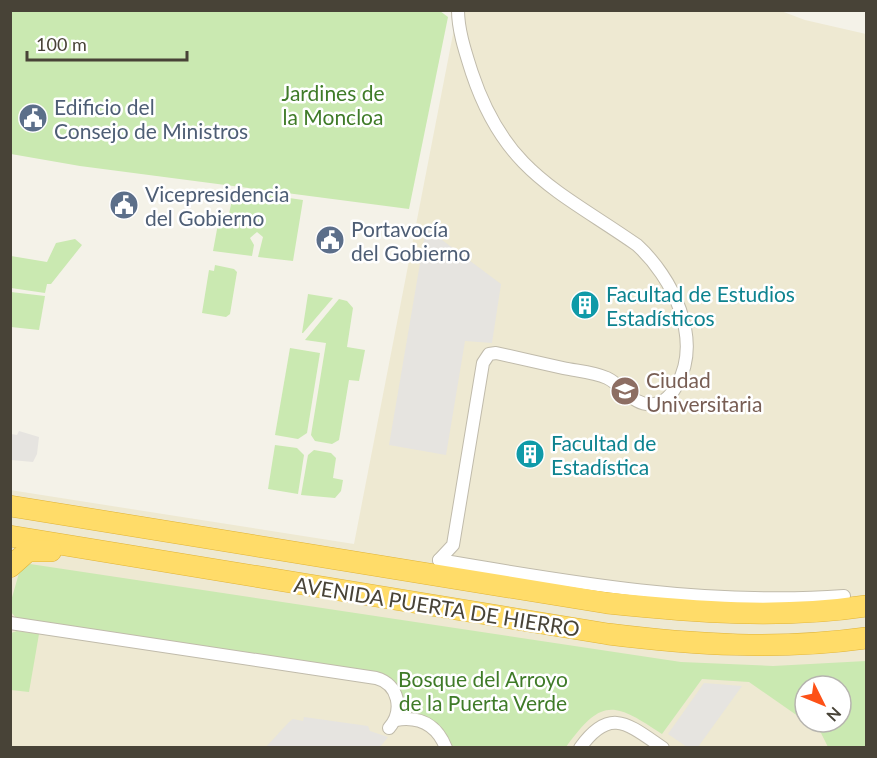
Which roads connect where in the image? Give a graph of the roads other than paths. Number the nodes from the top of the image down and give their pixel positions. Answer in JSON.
{"nodes":[{"id":1,"x":458,"y":10,"type":"edge"},
{"id":2,"x":10,"y":506,"type":"edge"},
{"id":3,"x":10,"y":536,"type":"edge"},
{"id":4,"x":453,"y":545,"type":"junction"},
{"id":5,"x":362,"y":561,"type":"junction"},
{"id":6,"x":439,"y":561,"type":"junction"},
{"id":7,"x":468,"y":565,"type":"junction"},
{"id":8,"x":10,"y":567,"type":"edge"},
{"id":9,"x":201,"y":568,"type":"junction"},
{"id":10,"x":867,"y":593,"type":"edge"},
{"id":11,"x":844,"y":596,"type":"joint"},
{"id":12,"x":867,"y":606,"type":"edge"},
{"id":13,"x":10,"y":623,"type":"edge"},
{"id":14,"x":867,"y":638,"type":"edge"},
{"id":15,"x":446,"y":747,"type":"edge"},
{"id":16,"x":580,"y":747,"type":"edge"},
{"id":17,"x":663,"y":747,"type":"edge"}],
"edges":[{"from":1,"to":4,"type":"street"},
{"from":2,"to":5,"type":"highway","name":"AVENIDA PUERTA DE HIERRO"},
{"from":3,"to":9,"type":"highway","name":"AVENIDA PUERTA DE HIERRO"},
{"from":4,"to":6,"type":"street"},
{"from":4,"to":7,"type":"street"},
{"from":5,"to":6,"type":"highway"},
{"from":5,"to":12,"type":"highway","name":"AVENIDA PUERTA DE HIERRO"},
{"from":6,"to":7,"type":"street"},
{"from":7,"to":11,"type":"street"},
{"from":8,"to":9,"type":"highway"},
{"from":9,"to":14,"type":"highway","name":"AVENIDA PUERTA DE HIERRO"},
{"from":10,"to":11,"type":"highway"},
{"from":13,"to":15,"type":"street"},
{"from":16,"to":17,"type":"street"}]}
